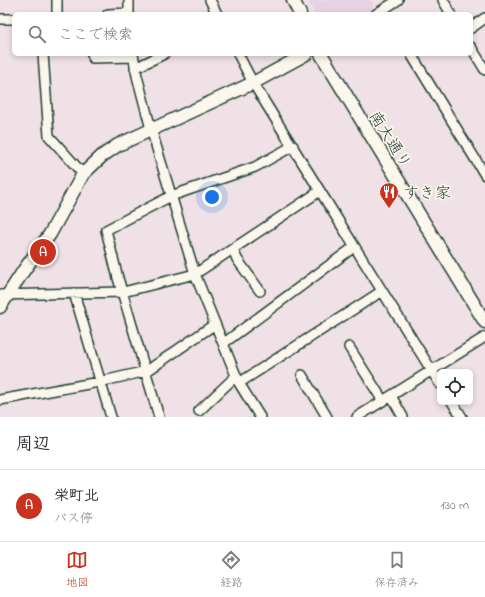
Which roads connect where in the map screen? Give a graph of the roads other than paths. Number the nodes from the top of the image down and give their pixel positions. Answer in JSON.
{"nodes":[{"id":1,"x":57,"y":0,"type":"edge"},
{"id":2,"x":129,"y":0,"type":"edge"},
{"id":3,"x":210,"y":0,"type":"edge"},
{"id":4,"x":293,"y":0,"type":"edge"},
{"id":5,"x":379,"y":0,"type":"edge"},
{"id":6,"x":398,"y":0,"type":"edge"},
{"id":7,"x":443,"y":0,"type":"edge"},
{"id":8,"x":57,"y":12,"type":"edge"},
{"id":9,"x":129,"y":12,"type":"edge"},
{"id":10,"x":216,"y":12,"type":"edge"},
{"id":11,"x":299,"y":12,"type":"edge"},
{"id":12,"x":382,"y":12,"type":"edge"},
{"id":13,"x":450,"y":12,"type":"edge"},
{"id":14,"x":485,"y":18,"type":"edge"},
{"id":15,"x":0,"y":19,"type":"edge"},
{"id":16,"x":12,"y":19,"type":"edge"},
{"id":17,"x":473,"y":27,"type":"edge"},
{"id":18,"x":473,"y":50,"type":"edge"},
{"id":19,"x":43,"y":56,"type":"edge"},
{"id":20,"x":92,"y":56,"type":"edge"},
{"id":21,"x":133,"y":56,"type":"edge"},
{"id":22,"x":160,"y":56,"type":"edge"},
{"id":23,"x":239,"y":56,"type":"edge"},
{"id":24,"x":302,"y":56,"type":"edge"},
{"id":25,"x":322,"y":56,"type":"edge"},
{"id":26,"x":412,"y":56,"type":"edge"},
{"id":27,"x":135,"y":68,"type":"junction"},
{"id":28,"x":485,"y":70,"type":"edge"},
{"id":29,"x":253,"y":83,"type":"junction"},
{"id":30,"x":151,"y":129,"type":"junction"},
{"id":31,"x":293,"y":146,"type":"junction"},
{"id":32,"x":84,"y":174,"type":"junction"},
{"id":33,"x":485,"y":175,"type":"edge"},
{"id":34,"x":320,"y":192,"type":"junction"},
{"id":35,"x":171,"y":196,"type":"junction"},
{"id":36,"x":354,"y":247,"type":"junction"},
{"id":37,"x":233,"y":249,"type":"junction"},
{"id":38,"x":195,"y":274,"type":"junction"},
{"id":39,"x":260,"y":291,"type":"dead end"},
{"id":40,"x":382,"y":291,"type":"junction"},
{"id":41,"x":123,"y":292,"type":"junction"},
{"id":42,"x":74,"y":293,"type":"junction"},
{"id":43,"x":4,"y":295,"type":"edge"},
{"id":44,"x":0,"y":306,"type":"edge"},
{"id":45,"x":485,"y":322,"type":"edge"},
{"id":46,"x":215,"y":324,"type":"junction"},
{"id":47,"x":485,"y":337,"type":"edge"},
{"id":48,"x":224,"y":343,"type":"junction"},
{"id":49,"x":349,"y":347,"type":"dead end"},
{"id":50,"x":432,"y":371,"type":"junction"},
{"id":51,"x":147,"y":372,"type":"junction"},
{"id":52,"x":302,"y":375,"type":"dead end"},
{"id":53,"x":237,"y":379,"type":"junction"},
{"id":54,"x":437,"y":379,"type":"edge"},
{"id":55,"x":100,"y":382,"type":"junction"},
{"id":56,"x":391,"y":396,"type":"junction"},
{"id":57,"x":0,"y":400,"type":"edge"},
{"id":58,"x":383,"y":401,"type":"junction"},
{"id":59,"x":454,"y":405,"type":"edge"},
{"id":60,"x":198,"y":411,"type":"dead end"},
{"id":61,"x":111,"y":417,"type":"edge"},
{"id":62,"x":159,"y":417,"type":"edge"},
{"id":63,"x":260,"y":417,"type":"edge"},
{"id":64,"x":327,"y":417,"type":"edge"},
{"id":65,"x":357,"y":417,"type":"edge"},
{"id":66,"x":403,"y":417,"type":"edge"},
{"id":67,"x":462,"y":417,"type":"edge"}],
"edges":[{"from":1,"to":8,"type":"street"},
{"from":2,"to":9,"type":"street"},
{"from":3,"to":10,"type":"street"},
{"from":4,"to":11,"type":"street"},
{"from":5,"to":12,"type":"street"},
{"from":6,"to":12,"type":"street"},
{"from":7,"to":13,"type":"street"},
{"from":14,"to":17,"type":"street"},
{"from":15,"to":16,"type":"street"},
{"from":18,"to":28,"type":"street"},
{"from":19,"to":32,"type":"street"},
{"from":20,"to":21,"type":"street"},
{"from":21,"to":27,"type":"street"},
{"from":22,"to":27,"type":"street"},
{"from":23,"to":29,"type":"street"},
{"from":24,"to":29,"type":"street"},
{"from":25,"to":45,"type":"street","name":"南大通り"},
{"from":26,"to":33,"type":"street"},
{"from":27,"to":30,"type":"street"},
{"from":29,"to":30,"type":"street"},
{"from":29,"to":31,"type":"street"},
{"from":30,"to":32,"type":"street"},
{"from":30,"to":35,"type":"street"},
{"from":31,"to":34,"type":"street"},
{"from":31,"to":35,"type":"street"},
{"from":32,"to":43,"type":"street"},
{"from":34,"to":36,"type":"street"},
{"from":34,"to":37,"type":"street"},
{"from":35,"to":38,"type":"street"},
{"from":35,"to":41,"type":"street"},
{"from":36,"to":40,"type":"street"},
{"from":36,"to":48,"type":"street"},
{"from":37,"to":38,"type":"street"},
{"from":37,"to":39,"type":"street"},
{"from":38,"to":41,"type":"street"},
{"from":38,"to":46,"type":"street"},
{"from":40,"to":50,"type":"street"},
{"from":40,"to":53,"type":"street"},
{"from":41,"to":42,"type":"street"},
{"from":41,"to":51,"type":"street"},
{"from":42,"to":43,"type":"street"},
{"from":42,"to":55,"type":"street"},
{"from":43,"to":44,"type":"street"},
{"from":46,"to":48,"type":"street"},
{"from":46,"to":51,"type":"street"},
{"from":47,"to":50,"type":"street"},
{"from":48,"to":53,"type":"street"},
{"from":49,"to":58,"type":"street"},
{"from":50,"to":54,"type":"street"},
{"from":50,"to":56,"type":"street"},
{"from":51,"to":55,"type":"street"},
{"from":51,"to":62,"type":"street"},
{"from":52,"to":64,"type":"street"},
{"from":53,"to":60,"type":"street"},
{"from":53,"to":63,"type":"street"},
{"from":55,"to":57,"type":"street"},
{"from":55,"to":61,"type":"street"},
{"from":56,"to":58,"type":"street"},
{"from":56,"to":66,"type":"street"},
{"from":58,"to":65,"type":"street"},
{"from":59,"to":67,"type":"street"}]}
